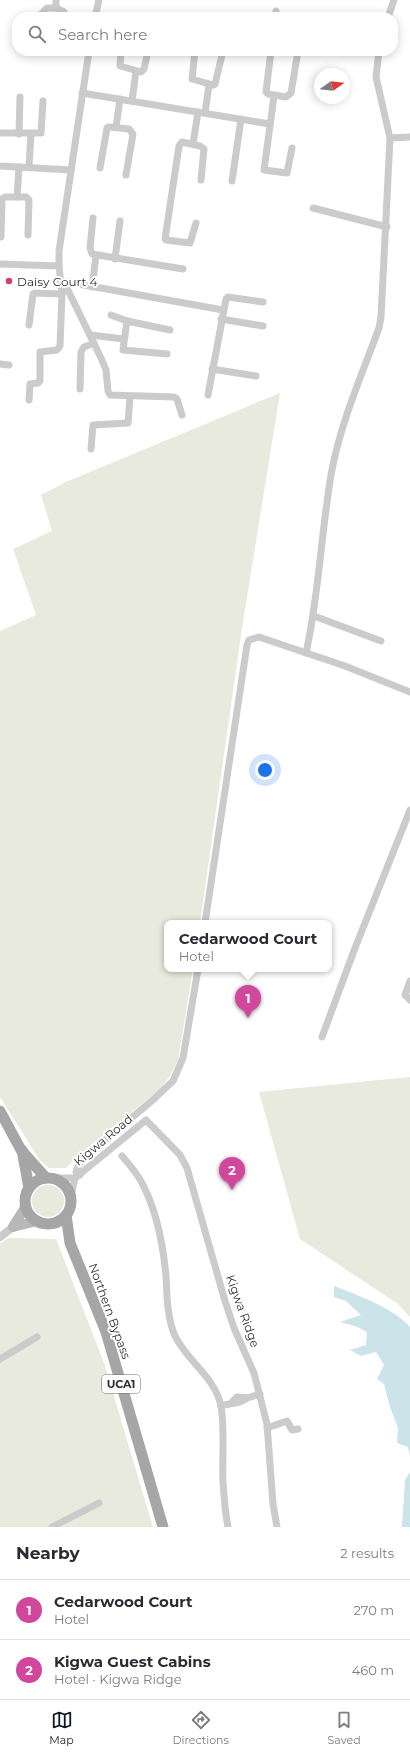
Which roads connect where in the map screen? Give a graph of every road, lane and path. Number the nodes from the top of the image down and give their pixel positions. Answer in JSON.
{"nodes":[{"id":1,"x":56,"y":0,"type":"edge"},
{"id":2,"x":99,"y":0,"type":"edge"},
{"id":3,"x":394,"y":0,"type":"edge"},
{"id":4,"x":56,"y":8,"type":"junction"},
{"id":5,"x":43,"y":12,"type":"edge"},
{"id":6,"x":64,"y":12,"type":"edge"},
{"id":7,"x":96,"y":12,"type":"edge"},
{"id":8,"x":390,"y":12,"type":"edge"},
{"id":9,"x":88,"y":56,"type":"edge"},
{"id":10,"x":121,"y":56,"type":"edge"},
{"id":11,"x":147,"y":56,"type":"edge"},
{"id":12,"x":194,"y":56,"type":"edge"},
{"id":13,"x":223,"y":56,"type":"edge"},
{"id":14,"x":270,"y":56,"type":"edge"},
{"id":15,"x":297,"y":56,"type":"edge"},
{"id":16,"x":378,"y":56,"type":"edge"},
{"id":17,"x":136,"y":71,"type":"junction"},
{"id":18,"x":209,"y":85,"type":"junction"},
{"id":19,"x":82,"y":93,"type":"junction"},
{"id":20,"x":274,"y":96,"type":"junction"},
{"id":21,"x":20,"y":98,"type":"dead end"},
{"id":22,"x":120,"y":99,"type":"junction"},
{"id":23,"x":43,"y":101,"type":"dead end"},
{"id":24,"x":132,"y":101,"type":"junction"},
{"id":25,"x":202,"y":112,"type":"junction"},
{"id":26,"x":241,"y":119,"type":"junction"},
{"id":27,"x":270,"y":124,"type":"junction"},
{"id":28,"x":116,"y":127,"type":"junction"},
{"id":29,"x":0,"y":133,"type":"edge"},
{"id":30,"x":19,"y":134,"type":"junction"},
{"id":31,"x":31,"y":134,"type":"junction"},
{"id":32,"x":390,"y":138,"type":"junction"},
{"id":33,"x":410,"y":138,"type":"edge"},
{"id":34,"x":192,"y":144,"type":"junction"},
{"id":35,"x":292,"y":148,"type":"dead end"},
{"id":36,"x":0,"y":166,"type":"edge"},
{"id":37,"x":19,"y":167,"type":"junction"},
{"id":38,"x":29,"y":168,"type":"junction"},
{"id":39,"x":100,"y":168,"type":"dead end"},
{"id":40,"x":70,"y":170,"type":"junction"},
{"id":41,"x":126,"y":175,"type":"dead end"},
{"id":42,"x":201,"y":180,"type":"dead end"},
{"id":43,"x":232,"y":181,"type":"dead end"},
{"id":44,"x":17,"y":197,"type":"junction"},
{"id":45,"x":313,"y":208,"type":"dead end"},
{"id":46,"x":93,"y":218,"type":"dead end"},
{"id":47,"x":120,"y":221,"type":"dead end"},
{"id":48,"x":196,"y":223,"type":"dead end"},
{"id":49,"x":387,"y":227,"type":"junction"},
{"id":50,"x":28,"y":235,"type":"dead end"},
{"id":51,"x":1,"y":237,"type":"dead end"},
{"id":52,"x":96,"y":256,"type":"junction"},
{"id":53,"x":115,"y":259,"type":"junction"},
{"id":54,"x":0,"y":264,"type":"edge"},
{"id":55,"x":59,"y":266,"type":"junction"},
{"id":56,"x":183,"y":270,"type":"dead end"},
{"id":57,"x":62,"y":281,"type":"junction"},
{"id":58,"x":92,"y":287,"type":"junction"},
{"id":59,"x":62,"y":294,"type":"junction"},
{"id":60,"x":264,"y":302,"type":"dead end"},
{"id":61,"x":223,"y":310,"type":"junction"},
{"id":62,"x":111,"y":315,"type":"dead end"},
{"id":63,"x":221,"y":320,"type":"junction"},
{"id":64,"x":127,"y":321,"type":"junction"},
{"id":65,"x":29,"y":325,"type":"dead end"},
{"id":66,"x":263,"y":326,"type":"dead end"},
{"id":67,"x":170,"y":330,"type":"dead end"},
{"id":68,"x":90,"y":335,"type":"junction"},
{"id":69,"x":124,"y":339,"type":"junction"},
{"id":70,"x":94,"y":343,"type":"junction"},
{"id":71,"x":167,"y":354,"type":"dead end"},
{"id":72,"x":0,"y":364,"type":"edge"},
{"id":73,"x":9,"y":365,"type":"dead end"},
{"id":74,"x":212,"y":369,"type":"junction"},
{"id":75,"x":256,"y":376,"type":"dead end"},
{"id":76,"x":80,"y":389,"type":"dead end"},
{"id":77,"x":208,"y":395,"type":"dead end"},
{"id":78,"x":130,"y":397,"type":"junction"},
{"id":79,"x":29,"y":400,"type":"dead end"},
{"id":80,"x":182,"y":415,"type":"dead end"},
{"id":81,"x":91,"y":449,"type":"dead end"},
{"id":82,"x":314,"y":616,"type":"junction"},
{"id":83,"x":381,"y":641,"type":"dead end"},
{"id":84,"x":306,"y":653,"type":"junction"},
{"id":85,"x":410,"y":692,"type":"edge"},
{"id":86,"x":410,"y":810,"type":"edge"},
{"id":87,"x":205,"y":920,"type":"edge"},
{"id":88,"x":197,"y":972,"type":"edge"},
{"id":89,"x":410,"y":981,"type":"edge"},
{"id":90,"x":410,"y":1000,"type":"edge"},
{"id":91,"x":322,"y":1037,"type":"dead end"},
{"id":92,"x":0,"y":1111,"type":"edge"},
{"id":93,"x":146,"y":1120,"type":"joint"},
{"id":94,"x":22,"y":1150,"type":"junction"},
{"id":95,"x":122,"y":1156,"type":"dead end"},
{"id":96,"x":78,"y":1176,"type":"junction"},
{"id":97,"x":48,"y":1178,"type":"junction"},
{"id":98,"x":29,"y":1188,"type":"junction"},
{"id":99,"x":70,"y":1196,"type":"junction"},
{"id":100,"x":26,"y":1206,"type":"junction"},
{"id":101,"x":66,"y":1215,"type":"junction"},
{"id":102,"x":37,"y":1221,"type":"junction"},
{"id":103,"x":52,"y":1223,"type":"junction"},
{"id":104,"x":13,"y":1227,"type":"junction"},
{"id":105,"x":0,"y":1236,"type":"edge"},
{"id":106,"x":70,"y":1244,"type":"junction"},
{"id":107,"x":36,"y":1337,"type":"dead end"},
{"id":108,"x":0,"y":1359,"type":"edge"},
{"id":109,"x":260,"y":1394,"type":"junction"},
{"id":110,"x":221,"y":1406,"type":"junction"},
{"id":111,"x":267,"y":1428,"type":"junction"},
{"id":112,"x":298,"y":1429,"type":"dead end"},
{"id":113,"x":99,"y":1502,"type":"dead end"},
{"id":114,"x":52,"y":1527,"type":"edge"},
{"id":115,"x":163,"y":1527,"type":"edge"},
{"id":116,"x":228,"y":1527,"type":"edge"},
{"id":117,"x":277,"y":1527,"type":"edge"}],
"edges":[{"from":1,"to":4,"type":"street"},
{"from":2,"to":7,"type":"street"},
{"from":3,"to":8,"type":"street"},
{"from":4,"to":5,"type":"street"},
{"from":4,"to":6,"type":"street"},
{"from":9,"to":19,"type":"street"},
{"from":10,"to":17,"type":"street"},
{"from":11,"to":17,"type":"street"},
{"from":12,"to":18,"type":"street"},
{"from":13,"to":18,"type":"street"},
{"from":14,"to":20,"type":"street"},
{"from":15,"to":20,"type":"street"},
{"from":16,"to":32,"type":"street"},
{"from":17,"to":24,"type":"street"},
{"from":18,"to":25,"type":"street"},
{"from":19,"to":22,"type":"street"},
{"from":19,"to":40,"type":"street"},
{"from":20,"to":27,"type":"street"},
{"from":21,"to":30,"type":"street"},
{"from":22,"to":24,"type":"street"},
{"from":22,"to":28,"type":"street"},
{"from":23,"to":31,"type":"street"},
{"from":24,"to":25,"type":"street"},
{"from":25,"to":26,"type":"street"},
{"from":25,"to":34,"type":"street"},
{"from":26,"to":27,"type":"street"},
{"from":26,"to":43,"type":"street"},
{"from":27,"to":35,"type":"street"},
{"from":28,"to":39,"type":"street"},
{"from":28,"to":41,"type":"street"},
{"from":29,"to":30,"type":"street"},
{"from":30,"to":31,"type":"street"},
{"from":31,"to":38,"type":"street"},
{"from":32,"to":33,"type":"street"},
{"from":32,"to":49,"type":"street"},
{"from":34,"to":42,"type":"street"},
{"from":34,"to":48,"type":"street"},
{"from":36,"to":37,"type":"street"},
{"from":37,"to":38,"type":"street"},
{"from":37,"to":44,"type":"street"},
{"from":38,"to":40,"type":"street"},
{"from":40,"to":55,"type":"street"},
{"from":44,"to":50,"type":"street"},
{"from":44,"to":51,"type":"street"},
{"from":45,"to":49,"type":"street"},
{"from":46,"to":52,"type":"street"},
{"from":47,"to":53,"type":"street"},
{"from":49,"to":82,"type":"street"},
{"from":52,"to":53,"type":"street"},
{"from":52,"to":58,"type":"street"},
{"from":53,"to":56,"type":"street"},
{"from":54,"to":55,"type":"street"},
{"from":55,"to":57,"type":"street"},
{"from":57,"to":58,"type":"street"},
{"from":57,"to":59,"type":"street"},
{"from":57,"to":68,"type":"street"},
{"from":58,"to":61,"type":"street"},
{"from":59,"to":65,"type":"street"},
{"from":59,"to":79,"type":"street"},
{"from":60,"to":61,"type":"street"},
{"from":61,"to":63,"type":"street"},
{"from":62,"to":64,"type":"street"},
{"from":63,"to":66,"type":"street"},
{"from":63,"to":74,"type":"street"},
{"from":64,"to":67,"type":"street"},
{"from":64,"to":69,"type":"street"},
{"from":68,"to":69,"type":"street"},
{"from":68,"to":70,"type":"street"},
{"from":69,"to":71,"type":"street"},
{"from":70,"to":76,"type":"street"},
{"from":70,"to":78,"type":"street"},
{"from":72,"to":73,"type":"street"},
{"from":74,"to":75,"type":"street"},
{"from":74,"to":77,"type":"street"},
{"from":78,"to":80,"type":"street"},
{"from":78,"to":81,"type":"street"},
{"from":82,"to":83,"type":"street"},
{"from":82,"to":84,"type":"street"},
{"from":84,"to":85,"type":"street"},
{"from":84,"to":87,"type":"street"},
{"from":86,"to":91,"type":"street"},
{"from":88,"to":96,"type":"street"},
{"from":89,"to":90,"type":"street"},
{"from":92,"to":94,"type":"main road"},
{"from":93,"to":96,"type":"street","name":"Kigwa Road"},
{"from":93,"to":109,"type":"street","name":"Kigwa Ridge"},
{"from":94,"to":97,"type":"main road"},
{"from":94,"to":98,"type":"main road"},
{"from":95,"to":110,"type":"street"},
{"from":96,"to":97,"type":"street"},
{"from":96,"to":99,"type":"street"},
{"from":97,"to":98,"type":"main road"},
{"from":97,"to":99,"type":"main road"},
{"from":98,"to":100,"type":"main road"},
{"from":99,"to":101,"type":"main road"},
{"from":100,"to":102,"type":"main road"},
{"from":100,"to":104,"type":"main road"},
{"from":101,"to":103,"type":"main road"},
{"from":101,"to":106,"type":"main road","number":"UCA1"},
{"from":102,"to":103,"type":"main road"},
{"from":102,"to":104,"type":"main road"},
{"from":103,"to":106,"type":"main road","number":"UCA1"},
{"from":104,"to":105,"type":"street"},
{"from":106,"to":115,"type":"main road","name":"Northern Bypass","number":"UCA1"},
{"from":107,"to":108,"type":"street"},
{"from":109,"to":110,"type":"street"},
{"from":109,"to":111,"type":"street","name":"Kigwa Ridge"},
{"from":110,"to":116,"type":"street"},
{"from":111,"to":112,"type":"street"},
{"from":111,"to":117,"type":"street","name":"Kigwa Ridge"},
{"from":113,"to":114,"type":"street"}]}
